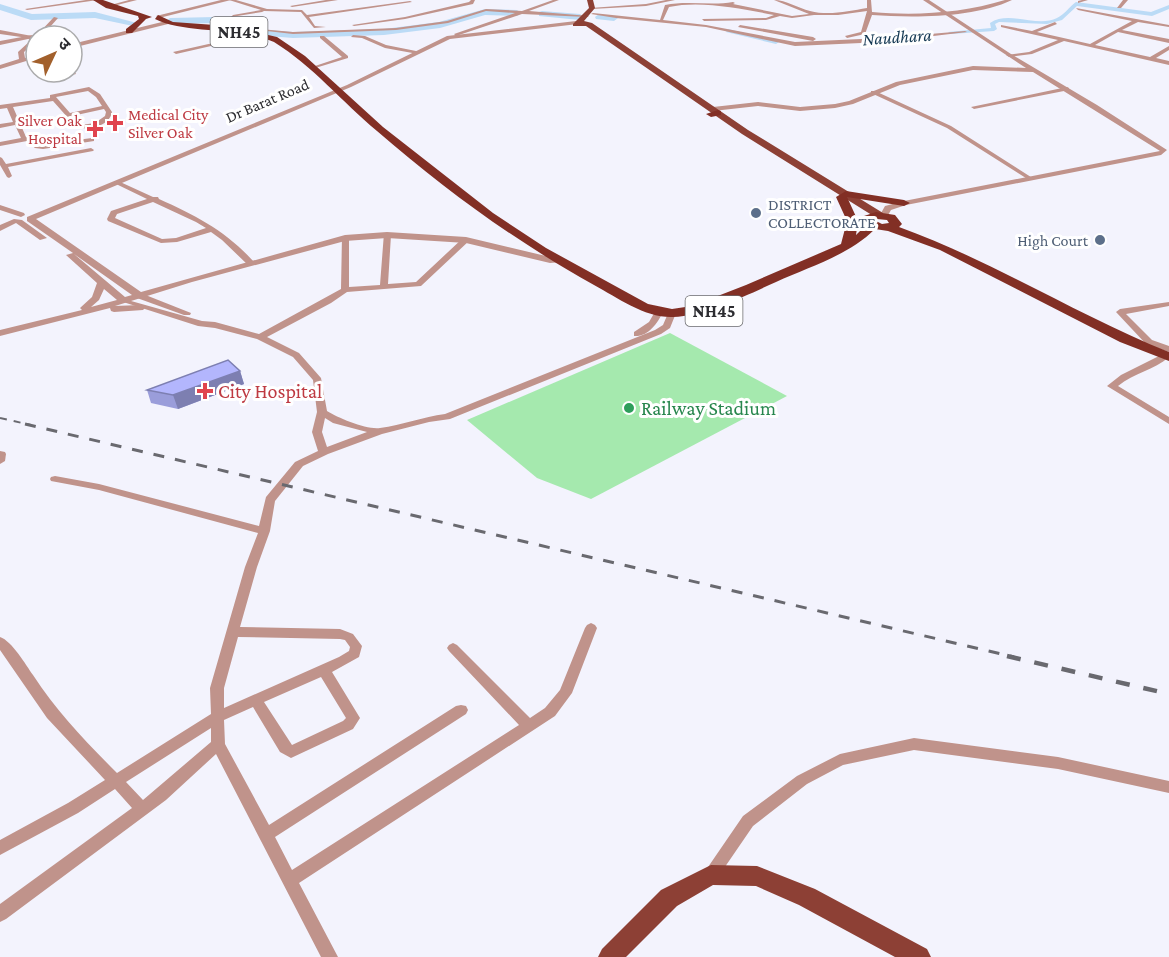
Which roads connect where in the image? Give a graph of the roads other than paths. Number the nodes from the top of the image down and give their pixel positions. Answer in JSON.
{"nodes":[{"id":1,"x":97,"y":0,"type":"edge"},
{"id":2,"x":135,"y":0,"type":"edge"},
{"id":3,"x":221,"y":0,"type":"edge"},
{"id":4,"x":230,"y":0,"type":"edge"},
{"id":5,"x":336,"y":0,"type":"edge"},
{"id":6,"x":420,"y":0,"type":"edge"},
{"id":7,"x":473,"y":0,"type":"edge"},
{"id":8,"x":557,"y":0,"type":"edge"},
{"id":9,"x":594,"y":0,"type":"edge"},
{"id":10,"x":673,"y":0,"type":"edge"},
{"id":11,"x":739,"y":0,"type":"edge"},
{"id":12,"x":776,"y":0,"type":"edge"},
{"id":13,"x":869,"y":0,"type":"edge"},
{"id":14,"x":926,"y":0,"type":"edge"},
{"id":15,"x":1010,"y":0,"type":"edge"},
{"id":16,"x":1086,"y":0,"type":"edge"},
{"id":17,"x":1126,"y":0,"type":"edge"},
{"id":18,"x":328,"y":1,"type":"edge"},
{"id":19,"x":409,"y":1,"type":"edge"},
{"id":20,"x":685,"y":2,"type":"edge"},
{"id":21,"x":1080,"y":2,"type":"dead end"},
{"id":22,"x":110,"y":4,"type":"edge"},
{"id":23,"x":729,"y":5,"type":"junction"},
{"id":24,"x":1119,"y":7,"type":"dead end"},
{"id":25,"x":27,"y":9,"type":"dead end"},
{"id":26,"x":1078,"y":9,"type":"dead end"},
{"id":27,"x":267,"y":10,"type":"junction"},
{"id":28,"x":870,"y":11,"type":"junction"},
{"id":29,"x":527,"y":12,"type":"junction"},
{"id":30,"x":948,"y":13,"type":"junction"},
{"id":31,"x":822,"y":14,"type":"junction"},
{"id":32,"x":780,"y":15,"type":"junction"},
{"id":33,"x":233,"y":16,"type":"dead end"},
{"id":34,"x":307,"y":16,"type":"junction"},
{"id":35,"x":609,"y":16,"type":"junction"},
{"id":36,"x":586,"y":17,"type":"edge"},
{"id":37,"x":56,"y":18,"type":"dead end"},
{"id":38,"x":156,"y":19,"type":"junction"},
{"id":39,"x":662,"y":19,"type":"junction"},
{"id":40,"x":1137,"y":20,"type":"junction"},
{"id":41,"x":720,"y":21,"type":"junction"},
{"id":42,"x":1055,"y":22,"type":"dead end"},
{"id":43,"x":50,"y":24,"type":"edge"},
{"id":44,"x":1003,"y":26,"type":"dead end"},
{"id":45,"x":1169,"y":26,"type":"edge"},
{"id":46,"x":315,"y":27,"type":"junction"},
{"id":47,"x":967,"y":30,"type":"junction"},
{"id":48,"x":129,"y":31,"type":"junction"},
{"id":49,"x":1118,"y":31,"type":"junction"},
{"id":50,"x":0,"y":32,"type":"edge"},
{"id":51,"x":257,"y":33,"type":"junction"},
{"id":52,"x":1031,"y":33,"type":"junction"},
{"id":53,"x":24,"y":35,"type":"edge"},
{"id":54,"x":456,"y":35,"type":"junction"},
{"id":55,"x":273,"y":37,"type":"junction"},
{"id":56,"x":322,"y":37,"type":"junction"},
{"id":57,"x":24,"y":38,"type":"edge"},
{"id":58,"x":103,"y":38,"type":"junction"},
{"id":59,"x":1062,"y":40,"type":"junction"},
{"id":60,"x":1169,"y":41,"type":"edge"},
{"id":61,"x":0,"y":43,"type":"edge"},
{"id":62,"x":84,"y":43,"type":"edge"},
{"id":63,"x":1090,"y":46,"type":"junction"},
{"id":64,"x":1169,"y":48,"type":"edge"},
{"id":65,"x":24,"y":49,"type":"edge"},
{"id":66,"x":176,"y":52,"type":"dead end"},
{"id":67,"x":418,"y":52,"type":"junction"},
{"id":68,"x":1009,"y":55,"type":"junction"},
{"id":69,"x":1151,"y":59,"type":"junction"},
{"id":70,"x":22,"y":60,"type":"joint"},
{"id":71,"x":1169,"y":63,"type":"edge"},
{"id":72,"x":0,"y":69,"type":"edge"},
{"id":73,"x":1035,"y":70,"type":"junction"},
{"id":74,"x":317,"y":72,"type":"junction"},
{"id":75,"x":1067,"y":89,"type":"junction"},
{"id":76,"x":335,"y":90,"type":"junction"},
{"id":77,"x":877,"y":94,"type":"junction"},
{"id":78,"x":53,"y":99,"type":"junction"},
{"id":79,"x":9,"y":105,"type":"junction"},
{"id":80,"x":0,"y":107,"type":"edge"},
{"id":81,"x":106,"y":107,"type":"junction"},
{"id":82,"x":974,"y":107,"type":"dead end"},
{"id":83,"x":716,"y":113,"type":"junction"},
{"id":84,"x":67,"y":115,"type":"junction"},
{"id":85,"x":15,"y":123,"type":"junction"},
{"id":86,"x":0,"y":126,"type":"edge"},
{"id":87,"x":24,"y":140,"type":"junction"},
{"id":88,"x":92,"y":140,"type":"dead end"},
{"id":89,"x":0,"y":144,"type":"edge"},
{"id":90,"x":91,"y":150,"type":"dead end"},
{"id":91,"x":1166,"y":154,"type":"edge"},
{"id":92,"x":0,"y":159,"type":"edge"},
{"id":93,"x":4,"y":166,"type":"junction"},
{"id":94,"x":9,"y":176,"type":"dead end"},
{"id":95,"x":1031,"y":179,"type":"junction"},
{"id":96,"x":116,"y":182,"type":"junction"},
{"id":97,"x":844,"y":196,"type":"junction"},
{"id":98,"x":156,"y":198,"type":"junction"},
{"id":99,"x":904,"y":203,"type":"junction"},
{"id":100,"x":0,"y":207,"type":"edge"},
{"id":101,"x":0,"y":213,"type":"edge"},
{"id":102,"x":22,"y":218,"type":"junction"},
{"id":103,"x":883,"y":221,"type":"junction"},
{"id":104,"x":0,"y":228,"type":"edge"},
{"id":105,"x":212,"y":229,"type":"junction"},
{"id":106,"x":387,"y":235,"type":"junction"},
{"id":107,"x":345,"y":238,"type":"junction"},
{"id":108,"x":466,"y":240,"type":"junction"},
{"id":109,"x":846,"y":246,"type":"junction"},
{"id":110,"x":550,"y":257,"type":"junction"},
{"id":111,"x":251,"y":263,"type":"junction"},
{"id":112,"x":102,"y":282,"type":"junction"},
{"id":113,"x":384,"y":287,"type":"junction"},
{"id":114,"x":345,"y":290,"type":"junction"},
{"id":115,"x":137,"y":294,"type":"junction"},
{"id":116,"x":122,"y":299,"type":"junction"},
{"id":117,"x":1169,"y":304,"type":"edge"},
{"id":118,"x":140,"y":308,"type":"junction"},
{"id":119,"x":88,"y":309,"type":"junction"},
{"id":120,"x":665,"y":315,"type":"junction"},
{"id":121,"x":215,"y":325,"type":"junction"},
{"id":122,"x":0,"y":333,"type":"edge"},
{"id":123,"x":260,"y":337,"type":"junction"},
{"id":124,"x":1168,"y":354,"type":"edge"},
{"id":125,"x":322,"y":412,"type":"junction"},
{"id":126,"x":1169,"y":421,"type":"edge"},
{"id":127,"x":378,"y":432,"type":"junction"},
{"id":128,"x":324,"y":452,"type":"junction"},
{"id":129,"x":55,"y":479,"type":"dead end"},
{"id":130,"x":264,"y":531,"type":"junction"},
{"id":131,"x":591,"y":628,"type":"dead end"},
{"id":132,"x":232,"y":632,"type":"junction"},
{"id":133,"x":0,"y":642,"type":"edge"},
{"id":134,"x":453,"y":648,"type":"dead end"},
{"id":135,"x":324,"y":670,"type":"junction"},
{"id":136,"x":256,"y":700,"type":"junction"},
{"id":137,"x":462,"y":710,"type":"dead end"},
{"id":138,"x":216,"y":718,"type":"junction"},
{"id":139,"x":529,"y":726,"type":"junction"},
{"id":140,"x":218,"y":744,"type":"junction"},
{"id":141,"x":118,"y":781,"type":"junction"},
{"id":142,"x":1169,"y":786,"type":"edge"},
{"id":143,"x":141,"y":809,"type":"junction"},
{"id":144,"x":266,"y":834,"type":"junction"},
{"id":145,"x":0,"y":848,"type":"edge"},
{"id":146,"x":711,"y":875,"type":"junction"},
{"id":147,"x":290,"y":880,"type":"junction"},
{"id":148,"x":0,"y":914,"type":"edge"},
{"id":149,"x":330,"y":957,"type":"edge"},
{"id":150,"x":610,"y":957,"type":"edge"},
{"id":151,"x":919,"y":957,"type":"edge"}],
"edges":[{"from":1,"to":22,"type":"highway","number":"NH45"},
{"from":1,"to":25,"type":"street"},
{"from":2,"to":22,"type":"street"},
{"from":3,"to":38,"type":"street"},
{"from":4,"to":27,"type":"street"},
{"from":4,"to":38,"type":"street"},
{"from":5,"to":18,"type":"street"},
{"from":6,"to":19,"type":"street"},
{"from":7,"to":46,"type":"street"},
{"from":8,"to":29,"type":"street"},
{"from":9,"to":36,"type":"main road"},
{"from":10,"to":36,"type":"street"},
{"from":11,"to":23,"type":"street"},
{"from":12,"to":31,"type":"street"},
{"from":13,"to":28,"type":"street"},
{"from":14,"to":30,"type":"street"},
{"from":15,"to":30,"type":"street"},
{"from":16,"to":21,"type":"street"},
{"from":17,"to":24,"type":"street"},
{"from":18,"to":27,"type":"street"},
{"from":19,"to":34,"type":"street"},
{"from":20,"to":23,"type":"street"},
{"from":20,"to":39,"type":"street"},
{"from":22,"to":38,"type":"highway","number":"NH45"},
{"from":22,"to":38,"type":"highway","number":"NH45"},
{"from":23,"to":32,"type":"street"},
{"from":26,"to":40,"type":"street"},
{"from":27,"to":33,"type":"street"},
{"from":27,"to":34,"type":"street"},
{"from":28,"to":30,"type":"street"},
{"from":28,"to":31,"type":"street"},
{"from":28,"to":41,"type":"street"},
{"from":29,"to":36,"type":"street"},
{"from":29,"to":54,"type":"street"},
{"from":29,"to":55,"type":"street"},
{"from":30,"to":47,"type":"street"},
{"from":31,"to":32,"type":"street"},
{"from":32,"to":41,"type":"street"},
{"from":34,"to":46,"type":"street"},
{"from":35,"to":36,"type":"street"},
{"from":35,"to":39,"type":"street"},
{"from":35,"to":47,"type":"street"},
{"from":36,"to":54,"type":"street","name":"Dr Barat Road"},
{"from":36,"to":83,"type":"main road"},
{"from":37,"to":43,"type":"street"},
{"from":38,"to":48,"type":"street"},
{"from":38,"to":48,"type":"highway"},
{"from":38,"to":51,"type":"highway","number":"NH45"},
{"from":38,"to":55,"type":"highway","number":"NH45"},
{"from":38,"to":58,"type":"street"},
{"from":39,"to":41,"type":"street"},
{"from":40,"to":45,"type":"street"},
{"from":40,"to":49,"type":"street"},
{"from":42,"to":52,"type":"street"},
{"from":44,"to":52,"type":"street"},
{"from":46,"to":55,"type":"street"},
{"from":47,"to":68,"type":"street"},
{"from":48,"to":58,"type":"street"},
{"from":49,"to":60,"type":"street"},
{"from":49,"to":63,"type":"street"},
{"from":50,"to":53,"type":"street"},
{"from":51,"to":55,"type":"highway","number":"NH45"},
{"from":51,"to":55,"type":"street"},
{"from":51,"to":66,"type":"street"},
{"from":52,"to":59,"type":"street"},
{"from":54,"to":67,"type":"street","name":"Dr Barat Road"},
{"from":55,"to":56,"type":"street"},
{"from":55,"to":74,"type":"highway","number":"NH45"},
{"from":56,"to":67,"type":"street"},
{"from":56,"to":74,"type":"street"},
{"from":57,"to":61,"type":"street"},
{"from":58,"to":62,"type":"street"},
{"from":59,"to":63,"type":"street"},
{"from":59,"to":68,"type":"street"},
{"from":63,"to":69,"type":"street"},
{"from":64,"to":69,"type":"street"},
{"from":65,"to":70,"type":"street"},
{"from":67,"to":76,"type":"street","name":"Dr Barat Road"},
{"from":68,"to":73,"type":"street"},
{"from":69,"to":71,"type":"street"},
{"from":70,"to":72,"type":"street"},
{"from":73,"to":75,"type":"street"},
{"from":73,"to":77,"type":"street"},
{"from":74,"to":76,"type":"highway","number":"NH45"},
{"from":75,"to":82,"type":"street"},
{"from":75,"to":91,"type":"street"},
{"from":76,"to":96,"type":"street","name":"Dr Barat Road"},
{"from":76,"to":102,"type":"street","name":"Dr Barat Road"},
{"from":76,"to":110,"type":"highway","number":"NH45"},
{"from":77,"to":83,"type":"street"},
{"from":77,"to":95,"type":"street"},
{"from":78,"to":79,"type":"street"},
{"from":78,"to":81,"type":"street"},
{"from":78,"to":84,"type":"street"},
{"from":79,"to":80,"type":"street"},
{"from":79,"to":85,"type":"street"},
{"from":81,"to":84,"type":"street"},
{"from":81,"to":84,"type":"street"},
{"from":83,"to":97,"type":"main road"},
{"from":85,"to":86,"type":"street"},
{"from":85,"to":87,"type":"street"},
{"from":87,"to":88,"type":"street"},
{"from":87,"to":89,"type":"street"},
{"from":90,"to":93,"type":"street"},
{"from":91,"to":95,"type":"street"},
{"from":91,"to":103,"type":"street"},
{"from":92,"to":93,"type":"street"},
{"from":93,"to":94,"type":"street"},
{"from":95,"to":99,"type":"street"},
{"from":96,"to":98,"type":"street"},
{"from":96,"to":102,"type":"street","name":"Dr Barat Road"},
{"from":97,"to":99,"type":"highway"},
{"from":97,"to":103,"type":"main road"},
{"from":97,"to":109,"type":"highway"},
{"from":98,"to":105,"type":"street"},
{"from":98,"to":105,"type":"street"},
{"from":99,"to":103,"type":"street"},
{"from":100,"to":102,"type":"street"},
{"from":101,"to":102,"type":"street"},
{"from":102,"to":104,"type":"street","name":"Dr Barat Road"},
{"from":102,"to":112,"type":"street"},
{"from":102,"to":115,"type":"street"},
{"from":103,"to":109,"type":"highway","number":"NH45"},
{"from":103,"to":120,"type":"highway","number":"NH45"},
{"from":103,"to":124,"type":"highway"},
{"from":105,"to":111,"type":"street"},
{"from":106,"to":107,"type":"street"},
{"from":106,"to":108,"type":"street"},
{"from":106,"to":113,"type":"street"},
{"from":107,"to":111,"type":"street"},
{"from":107,"to":114,"type":"street"},
{"from":108,"to":110,"type":"street"},
{"from":108,"to":113,"type":"street"},
{"from":109,"to":120,"type":"highway","number":"NH45"},
{"from":110,"to":120,"type":"highway","number":"NH45"},
{"from":111,"to":115,"type":"street"},
{"from":112,"to":116,"type":"street"},
{"from":112,"to":119,"type":"street"},
{"from":113,"to":114,"type":"street"},
{"from":114,"to":123,"type":"street"},
{"from":115,"to":116,"type":"street"},
{"from":115,"to":121,"type":"street"},
{"from":116,"to":118,"type":"street"},
{"from":116,"to":119,"type":"street"},
{"from":117,"to":124,"type":"street"},
{"from":118,"to":119,"type":"street"},
{"from":118,"to":121,"type":"street"},
{"from":119,"to":122,"type":"street"},
{"from":120,"to":127,"type":"street"},
{"from":121,"to":123,"type":"street"},
{"from":123,"to":125,"type":"street"},
{"from":124,"to":126,"type":"street"},
{"from":125,"to":127,"type":"street"},
{"from":125,"to":128,"type":"street"},
{"from":127,"to":128,"type":"street"},
{"from":128,"to":130,"type":"street"},
{"from":129,"to":130,"type":"street"},
{"from":130,"to":132,"type":"street"},
{"from":131,"to":139,"type":"street"},
{"from":132,"to":135,"type":"street"},
{"from":132,"to":138,"type":"street"},
{"from":133,"to":141,"type":"street"},
{"from":134,"to":139,"type":"street"},
{"from":135,"to":136,"type":"street"},
{"from":135,"to":136,"type":"street"},
{"from":136,"to":138,"type":"street"},
{"from":137,"to":144,"type":"street"},
{"from":138,"to":140,"type":"street"},
{"from":138,"to":141,"type":"street"},
{"from":139,"to":147,"type":"street"},
{"from":140,"to":143,"type":"street"},
{"from":140,"to":144,"type":"street"},
{"from":141,"to":143,"type":"street"},
{"from":141,"to":145,"type":"street"},
{"from":142,"to":146,"type":"street"},
{"from":143,"to":148,"type":"street"},
{"from":144,"to":147,"type":"street"},
{"from":146,"to":150,"type":"main road"},
{"from":146,"to":151,"type":"main road"},
{"from":147,"to":149,"type":"street"}]}
